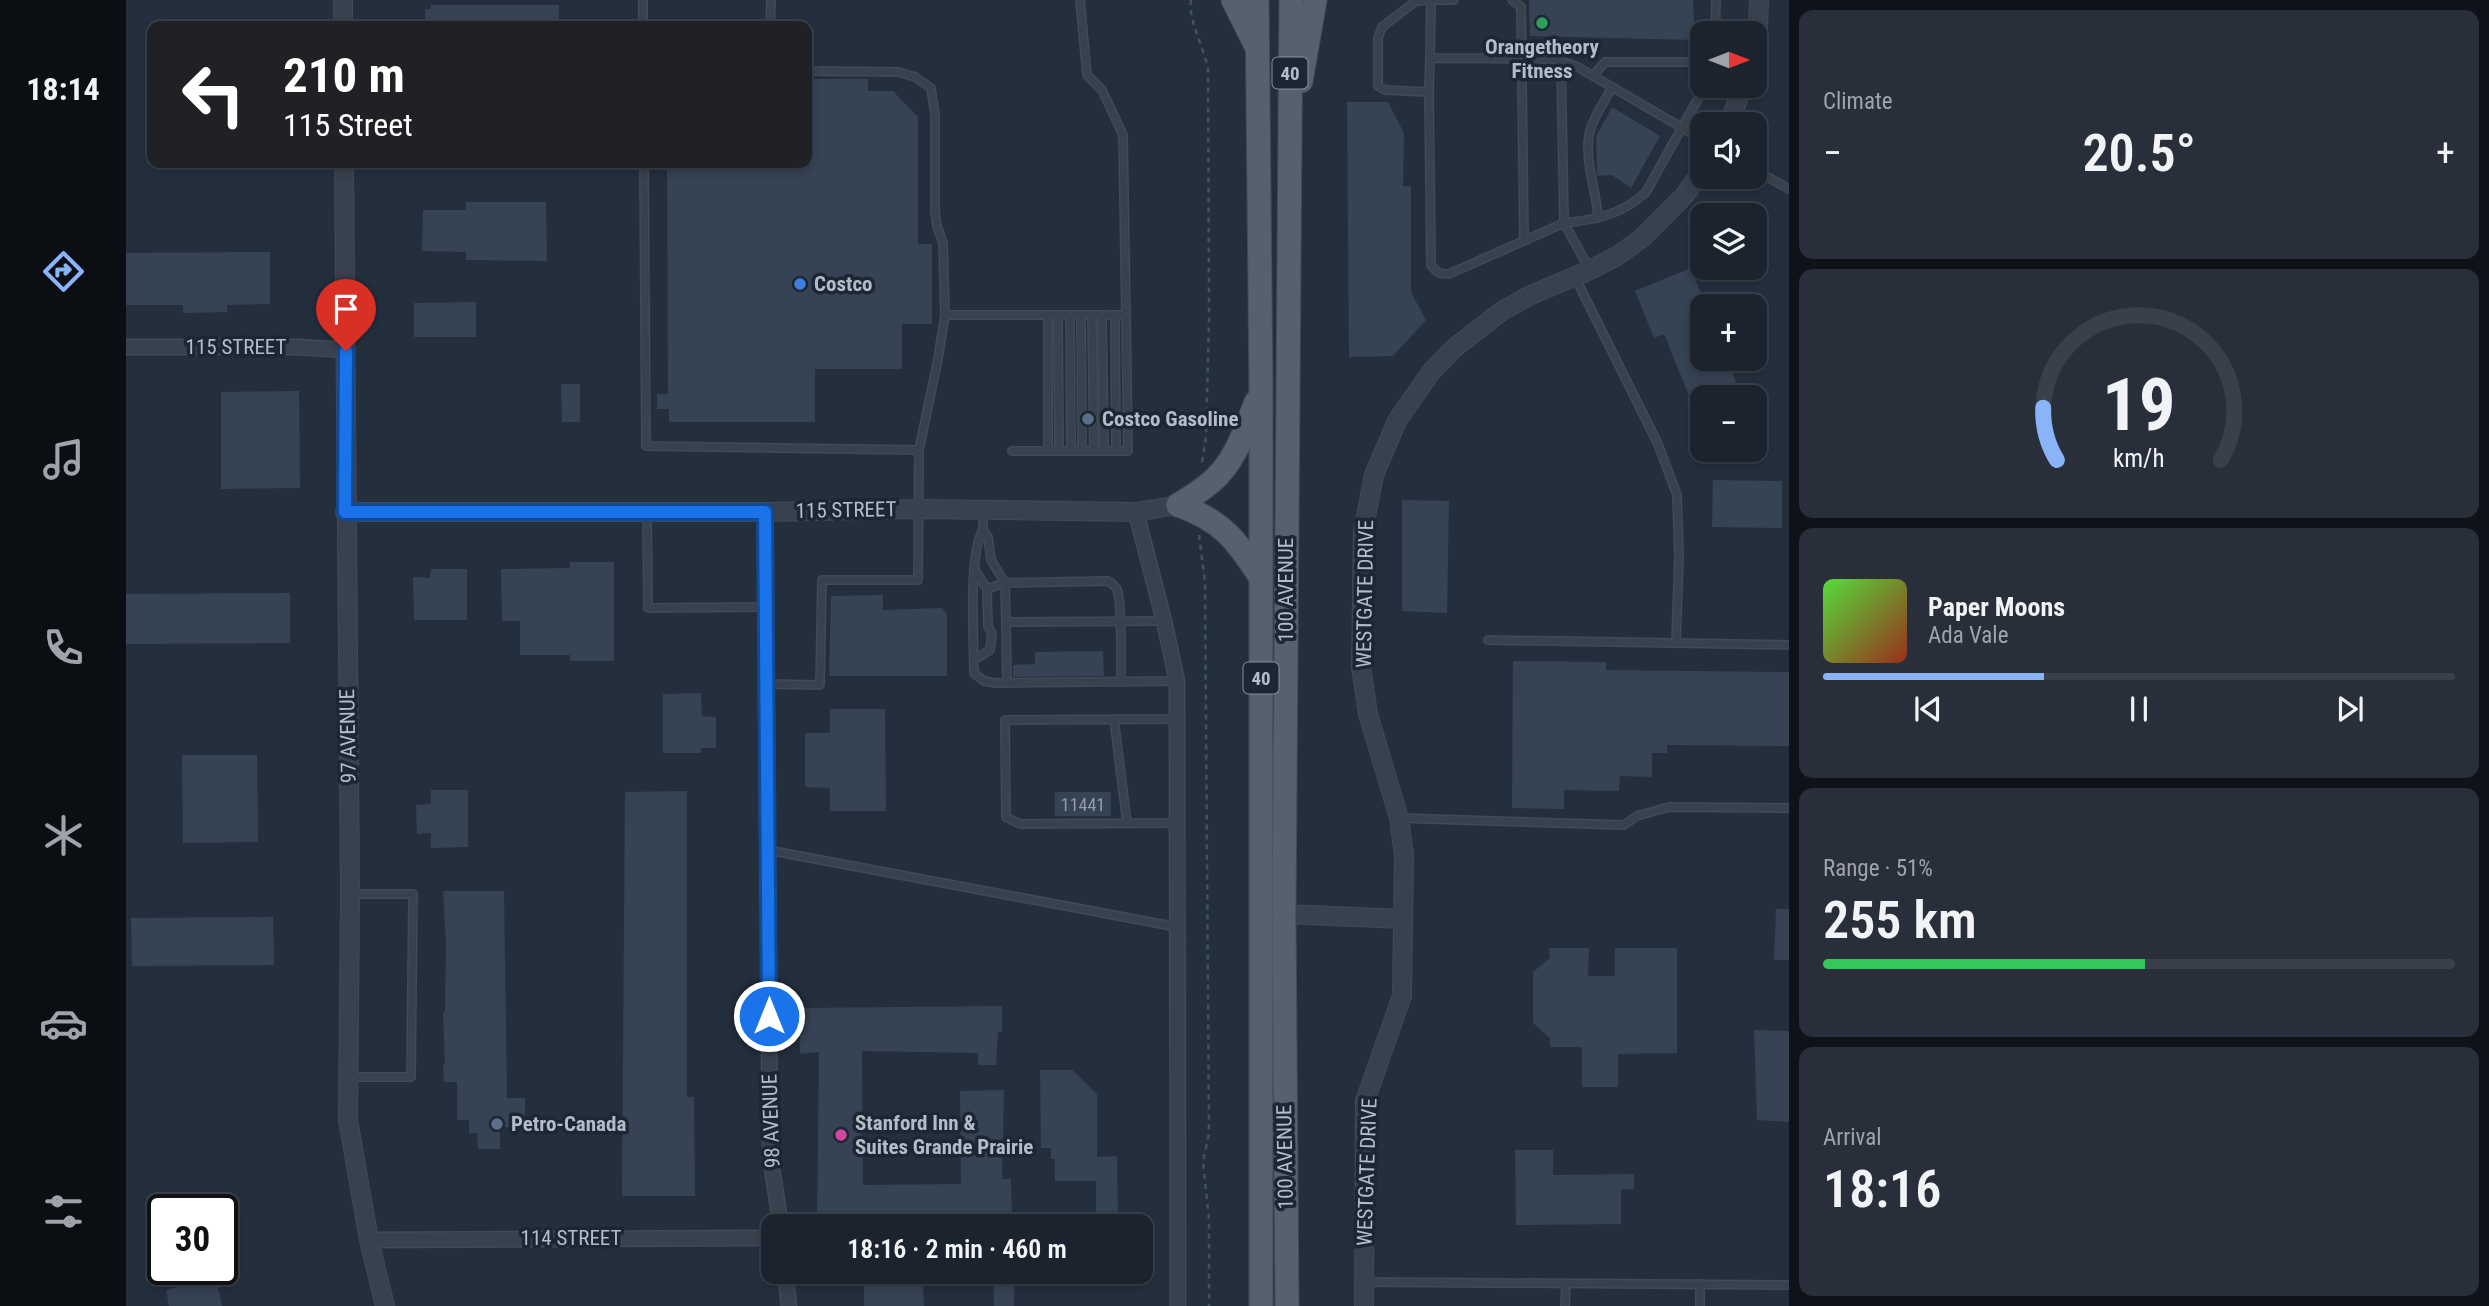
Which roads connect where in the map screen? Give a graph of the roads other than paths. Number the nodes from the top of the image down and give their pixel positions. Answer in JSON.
{"nodes":[{"id":1,"x":343,"y":0,"type":"edge"},
{"id":2,"x":643,"y":0,"type":"edge"},
{"id":3,"x":771,"y":0,"type":"edge"},
{"id":4,"x":1080,"y":0,"type":"edge"},
{"id":5,"x":1233,"y":0,"type":"edge"},
{"id":6,"x":1257,"y":0,"type":"edge"},
{"id":7,"x":1291,"y":0,"type":"edge"},
{"id":8,"x":1315,"y":0,"type":"edge"},
{"id":9,"x":1431,"y":0,"type":"edge"},
{"id":10,"x":1454,"y":0,"type":"edge"},
{"id":11,"x":1512,"y":0,"type":"edge"},
{"id":12,"x":1759,"y":0,"type":"edge"},
{"id":13,"x":1716,"y":2,"type":"dead end"},
{"id":14,"x":343,"y":21,"type":"edge"},
{"id":15,"x":643,"y":21,"type":"edge"},
{"id":16,"x":770,"y":21,"type":"edge"},
{"id":17,"x":1715,"y":21,"type":"edge"},
{"id":18,"x":1758,"y":21,"type":"edge"},
{"id":19,"x":1258,"y":50,"type":"junction"},
{"id":20,"x":1430,"y":58,"type":"junction"},
{"id":21,"x":1522,"y":59,"type":"junction"},
{"id":22,"x":1561,"y":61,"type":"junction"},
{"id":23,"x":1690,"y":62,"type":"edge"},
{"id":24,"x":812,"y":71,"type":"edge"},
{"id":25,"x":1593,"y":76,"type":"junction"},
{"id":26,"x":1612,"y":87,"type":"junction"},
{"id":27,"x":1429,"y":92,"type":"junction"},
{"id":28,"x":1699,"y":98,"type":"edge"},
{"id":29,"x":1683,"y":128,"type":"junction"},
{"id":30,"x":1690,"y":132,"type":"edge"},
{"id":31,"x":1290,"y":147,"type":"junction"},
{"id":32,"x":344,"y":168,"type":"edge"},
{"id":33,"x":644,"y":168,"type":"edge"},
{"id":34,"x":1767,"y":177,"type":"edge"},
{"id":35,"x":1690,"y":188,"type":"edge"},
{"id":36,"x":1789,"y":190,"type":"edge"},
{"id":37,"x":1598,"y":218,"type":"junction"},
{"id":38,"x":1564,"y":223,"type":"junction"},
{"id":39,"x":1524,"y":241,"type":"junction"},
{"id":40,"x":1582,"y":273,"type":"junction"},
{"id":41,"x":945,"y":315,"type":"junction"},
{"id":42,"x":1070,"y":315,"type":"junction"},
{"id":43,"x":1092,"y":315,"type":"junction"},
{"id":44,"x":1102,"y":315,"type":"junction"},
{"id":45,"x":1126,"y":315,"type":"junction"},
{"id":46,"x":1048,"y":316,"type":"junction"},
{"id":47,"x":1058,"y":316,"type":"junction"},
{"id":48,"x":1081,"y":316,"type":"junction"},
{"id":49,"x":1115,"y":316,"type":"junction"},
{"id":50,"x":126,"y":347,"type":"edge"},
{"id":51,"x":346,"y":351,"type":"junction"},
{"id":52,"x":1261,"y":388,"type":"junction"},
{"id":53,"x":919,"y":450,"type":"junction"},
{"id":54,"x":1094,"y":451,"type":"junction"},
{"id":55,"x":1104,"y":451,"type":"junction"},
{"id":56,"x":1116,"y":451,"type":"junction"},
{"id":57,"x":1012,"y":452,"type":"dead end"},
{"id":58,"x":1048,"y":452,"type":"junction"},
{"id":59,"x":1059,"y":452,"type":"junction"},
{"id":60,"x":1071,"y":452,"type":"junction"},
{"id":61,"x":1082,"y":452,"type":"junction"},
{"id":62,"x":1178,"y":505,"type":"junction"},
{"id":63,"x":919,"y":509,"type":"junction"},
{"id":64,"x":345,"y":512,"type":"junction"},
{"id":65,"x":647,"y":512,"type":"junction"},
{"id":66,"x":765,"y":512,"type":"junction"},
{"id":67,"x":1136,"y":512,"type":"junction"},
{"id":68,"x":983,"y":521,"type":"junction"},
{"id":69,"x":974,"y":570,"type":"junction"},
{"id":70,"x":1261,"y":578,"type":"junction"},
{"id":71,"x":1005,"y":583,"type":"junction"},
{"id":72,"x":987,"y":589,"type":"junction"},
{"id":73,"x":766,"y":607,"type":"junction"},
{"id":74,"x":1119,"y":621,"type":"junction"},
{"id":75,"x":1164,"y":621,"type":"junction"},
{"id":76,"x":1006,"y":622,"type":"junction"},
{"id":77,"x":1488,"y":640,"type":"dead end"},
{"id":78,"x":1676,"y":643,"type":"junction"},
{"id":79,"x":1789,"y":645,"type":"edge"},
{"id":80,"x":974,"y":657,"type":"junction"},
{"id":81,"x":1177,"y":681,"type":"junction"},
{"id":82,"x":1121,"y":682,"type":"junction"},
{"id":83,"x":1007,"y":683,"type":"junction"},
{"id":84,"x":767,"y":684,"type":"junction"},
{"id":85,"x":1114,"y":719,"type":"junction"},
{"id":86,"x":1177,"y":719,"type":"junction"},
{"id":87,"x":1789,"y":808,"type":"edge"},
{"id":88,"x":1399,"y":818,"type":"junction"},
{"id":89,"x":1127,"y":823,"type":"junction"},
{"id":90,"x":1177,"y":823,"type":"junction"},
{"id":91,"x":768,"y":850,"type":"junction"},
{"id":92,"x":350,"y":894,"type":"junction"},
{"id":93,"x":1284,"y":914,"type":"junction"},
{"id":94,"x":1404,"y":919,"type":"junction"},
{"id":95,"x":1178,"y":927,"type":"junction"},
{"id":96,"x":350,"y":1077,"type":"junction"},
{"id":97,"x":778,"y":1214,"type":"edge"},
{"id":98,"x":761,"y":1238,"type":"edge"},
{"id":99,"x":369,"y":1240,"type":"junction"},
{"id":100,"x":1364,"y":1282,"type":"junction"},
{"id":101,"x":1566,"y":1283,"type":"junction"},
{"id":102,"x":786,"y":1284,"type":"edge"},
{"id":103,"x":1700,"y":1284,"type":"junction"},
{"id":104,"x":1789,"y":1284,"type":"edge"},
{"id":105,"x":385,"y":1306,"type":"edge"},
{"id":106,"x":789,"y":1306,"type":"edge"},
{"id":107,"x":1178,"y":1306,"type":"edge"},
{"id":108,"x":1261,"y":1306,"type":"edge"},
{"id":109,"x":1287,"y":1306,"type":"edge"},
{"id":110,"x":1364,"y":1306,"type":"edge"},
{"id":111,"x":1565,"y":1306,"type":"edge"},
{"id":112,"x":1700,"y":1306,"type":"edge"}],
"edges":[{"from":1,"to":14,"type":"street"},
{"from":2,"to":15,"type":"lane"},
{"from":3,"to":16,"type":"lane"},
{"from":4,"to":45,"type":"lane"},
{"from":5,"to":19,"type":"main road"},
{"from":6,"to":19,"type":"main road","name":"100 AVENUE","number":"40"},
{"from":7,"to":31,"type":"main road","name":"100 AVENUE","number":"40"},
{"from":8,"to":31,"type":"main road"},
{"from":9,"to":10,"type":"lane"},
{"from":9,"to":20,"type":"lane"},
{"from":9,"to":27,"type":"lane"},
{"from":11,"to":21,"type":"lane"},
{"from":12,"to":18,"type":"street"},
{"from":13,"to":17,"type":"lane"},
{"from":19,"to":52,"type":"main road","name":"100 AVENUE","number":"40"},
{"from":20,"to":21,"type":"lane"},
{"from":20,"to":27,"type":"lane"},
{"from":21,"to":22,"type":"lane"},
{"from":21,"to":39,"type":"lane"},
{"from":22,"to":25,"type":"lane"},
{"from":22,"to":38,"type":"lane"},
{"from":23,"to":25,"type":"lane"},
{"from":24,"to":41,"type":"lane"},
{"from":25,"to":26,"type":"lane"},
{"from":26,"to":29,"type":"lane"},
{"from":26,"to":37,"type":"lane"},
{"from":27,"to":39,"type":"lane"},
{"from":28,"to":29,"type":"lane"},
{"from":29,"to":30,"type":"lane"},
{"from":29,"to":37,"type":"lane"},
{"from":31,"to":93,"type":"main road","name":"100 AVENUE","number":"40"},
{"from":32,"to":51,"type":"street","name":"97 AVENUE"},
{"from":33,"to":53,"type":"lane"},
{"from":34,"to":36,"type":"lane"},
{"from":35,"to":40,"type":"street","name":"WESTGATE DRIVE"},
{"from":37,"to":38,"type":"lane"},
{"from":38,"to":39,"type":"lane"},
{"from":38,"to":40,"type":"lane"},
{"from":40,"to":78,"type":"lane"},
{"from":40,"to":88,"type":"street","name":"WESTGATE DRIVE"},
{"from":41,"to":46,"type":"lane"},
{"from":41,"to":53,"type":"lane"},
{"from":42,"to":47,"type":"lane"},
{"from":42,"to":48,"type":"lane"},
{"from":42,"to":60,"type":"lane"},
{"from":43,"to":44,"type":"lane"},
{"from":43,"to":48,"type":"lane"},
{"from":43,"to":54,"type":"lane"},
{"from":44,"to":49,"type":"lane"},
{"from":44,"to":55,"type":"lane"},
{"from":45,"to":49,"type":"lane"},
{"from":45,"to":56,"type":"lane"},
{"from":46,"to":47,"type":"lane"},
{"from":46,"to":58,"type":"lane"},
{"from":47,"to":59,"type":"lane"},
{"from":48,"to":61,"type":"lane"},
{"from":49,"to":56,"type":"lane"},
{"from":50,"to":51,"type":"street","name":"115 STREET"},
{"from":51,"to":64,"type":"street","name":"97 AVENUE"},
{"from":52,"to":62,"type":"main road"},
{"from":52,"to":70,"type":"main road","name":"100 AVENUE","number":"40"},
{"from":53,"to":63,"type":"lane"},
{"from":54,"to":55,"type":"lane"},
{"from":54,"to":61,"type":"lane"},
{"from":55,"to":56,"type":"lane"},
{"from":57,"to":58,"type":"lane"},
{"from":58,"to":59,"type":"lane"},
{"from":59,"to":60,"type":"lane"},
{"from":60,"to":61,"type":"lane"},
{"from":62,"to":67,"type":"street","name":"115 STREET"},
{"from":62,"to":70,"type":"main road"},
{"from":63,"to":66,"type":"street","name":"115 STREET"},
{"from":63,"to":68,"type":"street","name":"115 STREET"},
{"from":63,"to":84,"type":"lane"},
{"from":64,"to":65,"type":"street","name":"115 STREET"},
{"from":64,"to":92,"type":"street","name":"97 AVENUE"},
{"from":65,"to":66,"type":"street","name":"115 STREET"},
{"from":65,"to":73,"type":"lane"},
{"from":66,"to":73,"type":"street","name":"98 AVENUE"},
{"from":67,"to":68,"type":"street","name":"115 STREET"},
{"from":67,"to":75,"type":"street"},
{"from":68,"to":69,"type":"lane"},
{"from":68,"to":71,"type":"lane"},
{"from":69,"to":72,"type":"lane"},
{"from":69,"to":80,"type":"lane"},
{"from":70,"to":108,"type":"main road","name":"100 AVENUE","number":"40"},
{"from":71,"to":72,"type":"lane"},
{"from":71,"to":74,"type":"lane"},
{"from":71,"to":76,"type":"lane"},
{"from":72,"to":80,"type":"lane"},
{"from":73,"to":84,"type":"street","name":"98 AVENUE"},
{"from":74,"to":75,"type":"lane"},
{"from":74,"to":76,"type":"lane"},
{"from":74,"to":82,"type":"lane"},
{"from":75,"to":81,"type":"street"},
{"from":76,"to":83,"type":"lane"},
{"from":77,"to":78,"type":"lane"},
{"from":78,"to":79,"type":"lane"},
{"from":80,"to":83,"type":"lane"},
{"from":81,"to":82,"type":"lane"},
{"from":81,"to":86,"type":"street"},
{"from":82,"to":83,"type":"lane"},
{"from":84,"to":91,"type":"street","name":"98 AVENUE"},
{"from":85,"to":86,"type":"lane"},
{"from":85,"to":89,"type":"lane"},
{"from":85,"to":89,"type":"lane"},
{"from":86,"to":90,"type":"street"},
{"from":87,"to":88,"type":"lane"},
{"from":88,"to":94,"type":"street","name":"WESTGATE DRIVE"},
{"from":89,"to":90,"type":"lane"},
{"from":90,"to":95,"type":"street"},
{"from":91,"to":95,"type":"lane"},
{"from":91,"to":97,"type":"street","name":"98 AVENUE"},
{"from":92,"to":96,"type":"street","name":"97 AVENUE"},
{"from":92,"to":96,"type":"lane"},
{"from":93,"to":94,"type":"street"},
{"from":93,"to":109,"type":"main road","name":"100 AVENUE","number":"40"},
{"from":94,"to":100,"type":"street","name":"WESTGATE DRIVE"},
{"from":95,"to":107,"type":"street"},
{"from":96,"to":99,"type":"street","name":"97 AVENUE"},
{"from":98,"to":99,"type":"street","name":"114 STREET"},
{"from":99,"to":105,"type":"street","name":"97 AVENUE"},
{"from":100,"to":101,"type":"lane"},
{"from":100,"to":110,"type":"street","name":"WESTGATE DRIVE"},
{"from":101,"to":103,"type":"lane"},
{"from":101,"to":111,"type":"lane"},
{"from":102,"to":106,"type":"street"},
{"from":103,"to":104,"type":"lane"},
{"from":103,"to":112,"type":"lane"}]}
